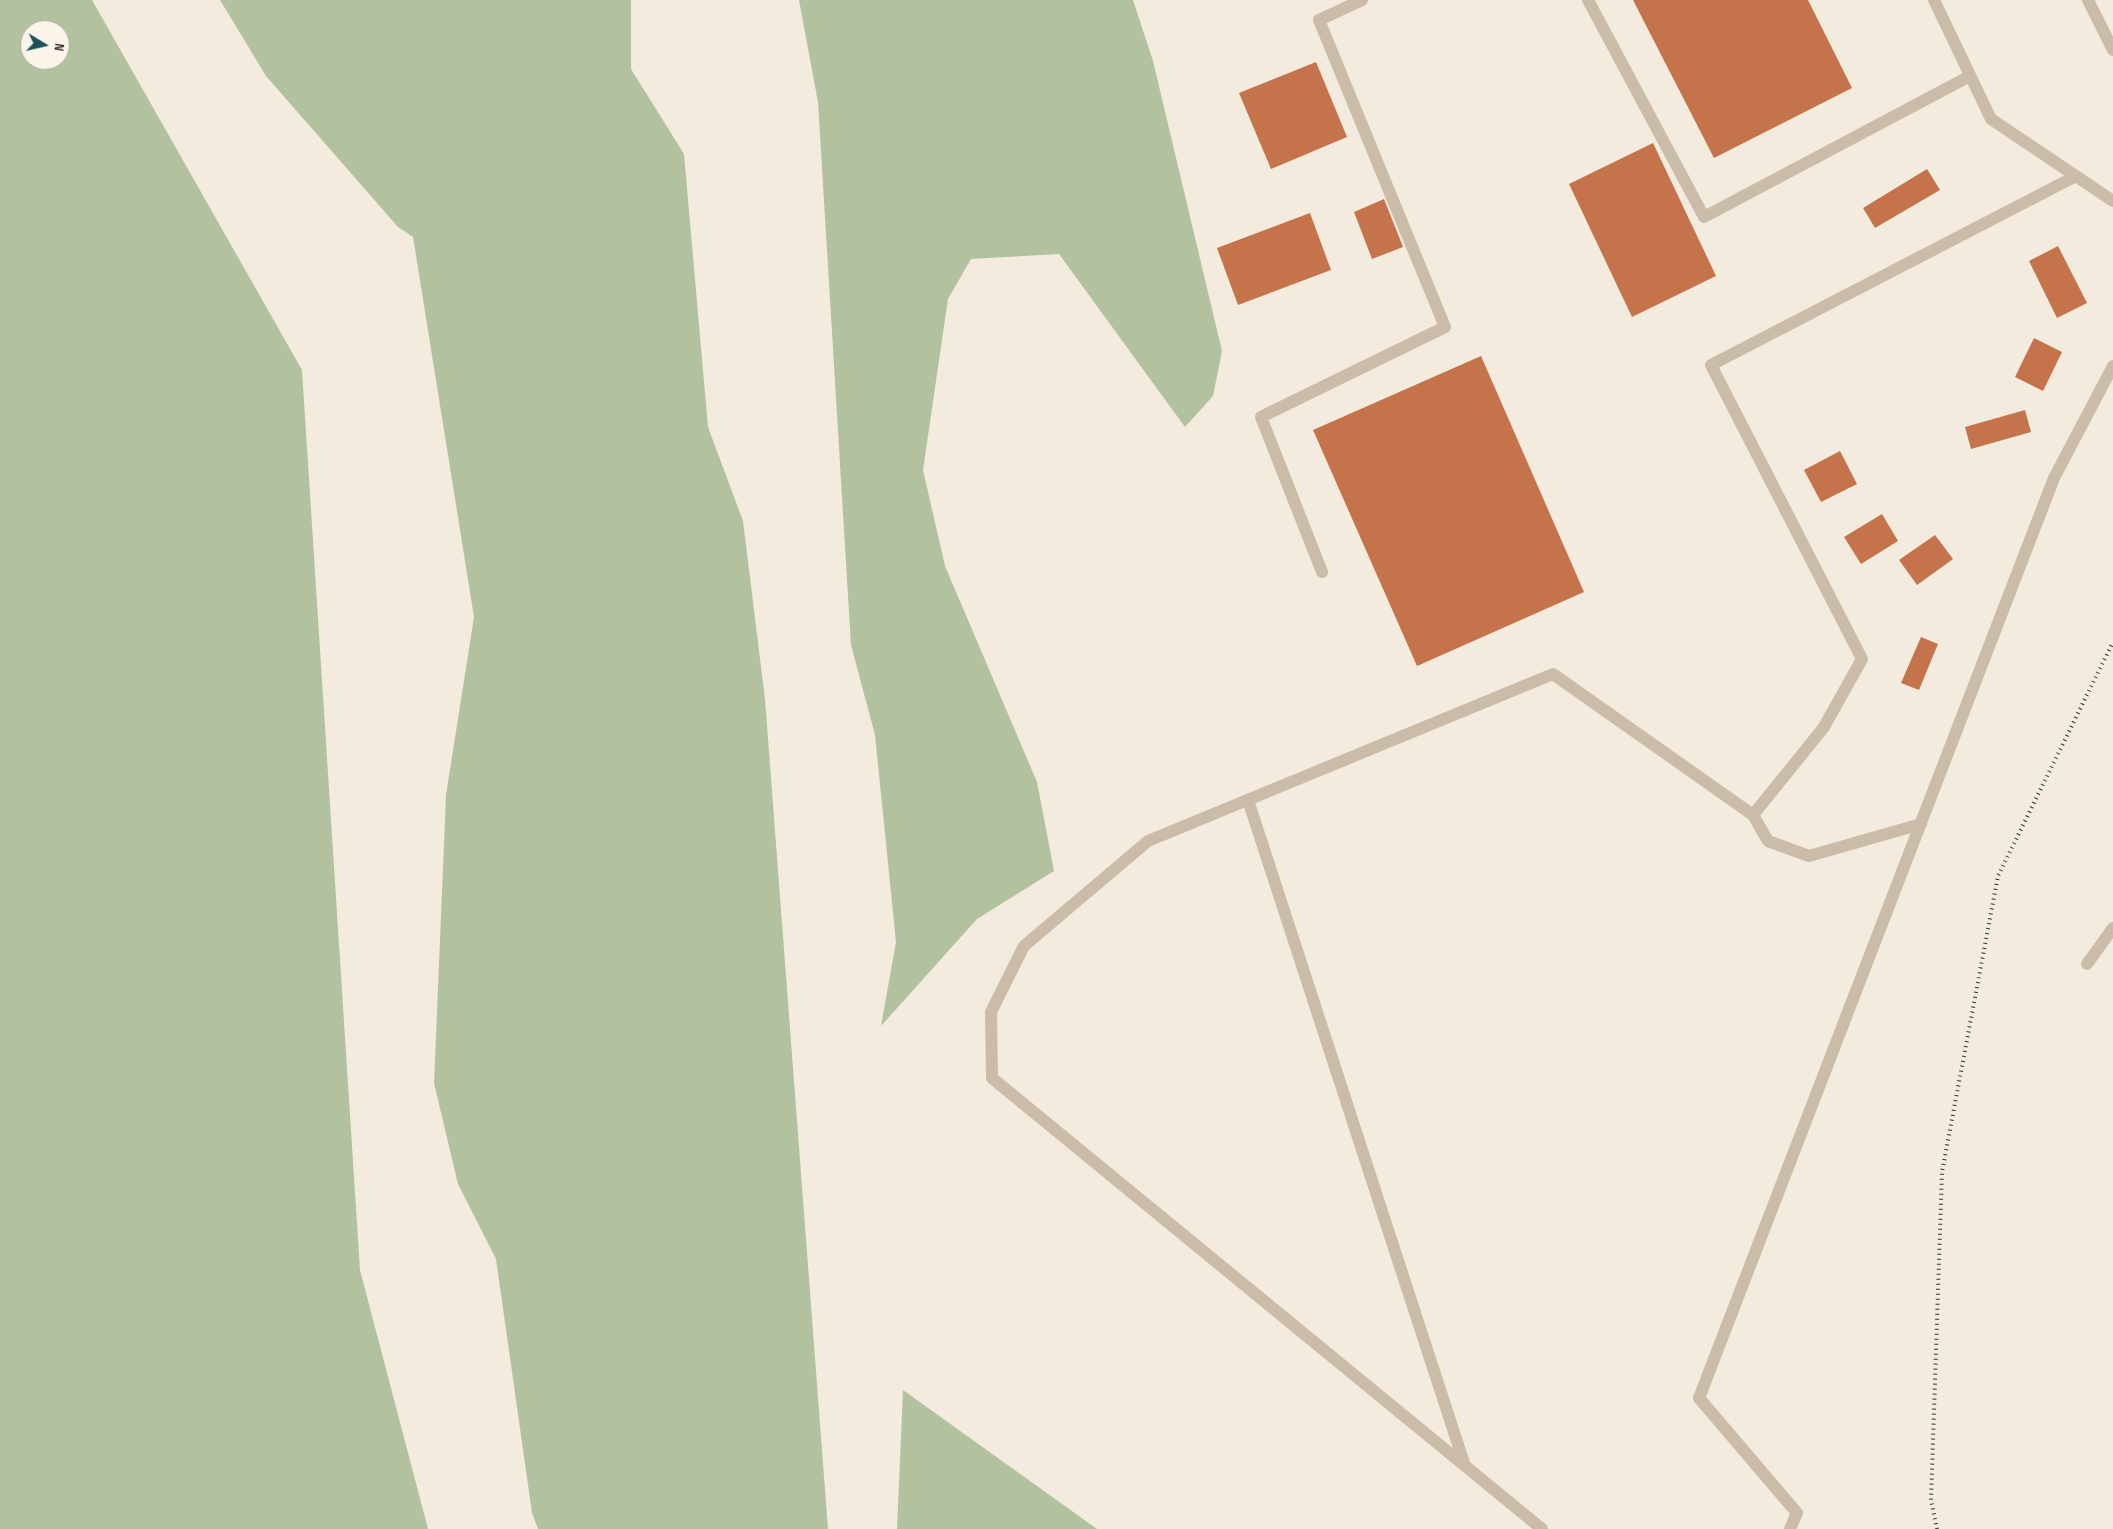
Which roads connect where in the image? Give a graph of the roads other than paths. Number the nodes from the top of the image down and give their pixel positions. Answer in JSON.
{"nodes":[{"id":1,"x":1362,"y":0,"type":"edge"},
{"id":2,"x":1588,"y":0,"type":"edge"},
{"id":3,"x":1934,"y":0,"type":"edge"},
{"id":4,"x":2088,"y":0,"type":"edge"},
{"id":5,"x":2113,"y":50,"type":"edge"},
{"id":6,"x":1970,"y":76,"type":"junction"},
{"id":7,"x":2076,"y":176,"type":"junction"},
{"id":8,"x":2113,"y":201,"type":"edge"},
{"id":9,"x":2113,"y":366,"type":"edge"},
{"id":10,"x":1322,"y":572,"type":"dead end"},
{"id":11,"x":1248,"y":800,"type":"junction"},
{"id":12,"x":1753,"y":815,"type":"junction"},
{"id":13,"x":1921,"y":824,"type":"junction"},
{"id":14,"x":2113,"y":928,"type":"edge"},
{"id":15,"x":2087,"y":964,"type":"dead end"},
{"id":16,"x":1466,"y":1466,"type":"junction"},
{"id":17,"x":1542,"y":1529,"type":"edge"},
{"id":18,"x":1790,"y":1529,"type":"edge"}],
"edges":[{"from":1,"to":10,"type":"street"},
{"from":2,"to":6,"type":"street"},
{"from":3,"to":6,"type":"street"},
{"from":4,"to":5,"type":"street"},
{"from":6,"to":7,"type":"street"},
{"from":7,"to":8,"type":"street"},
{"from":7,"to":12,"type":"street"},
{"from":9,"to":13,"type":"street"},
{"from":11,"to":12,"type":"street"},
{"from":11,"to":16,"type":"street"},
{"from":11,"to":16,"type":"street"},
{"from":12,"to":13,"type":"street"},
{"from":13,"to":18,"type":"street"},
{"from":14,"to":15,"type":"street"},
{"from":16,"to":17,"type":"street"}]}
